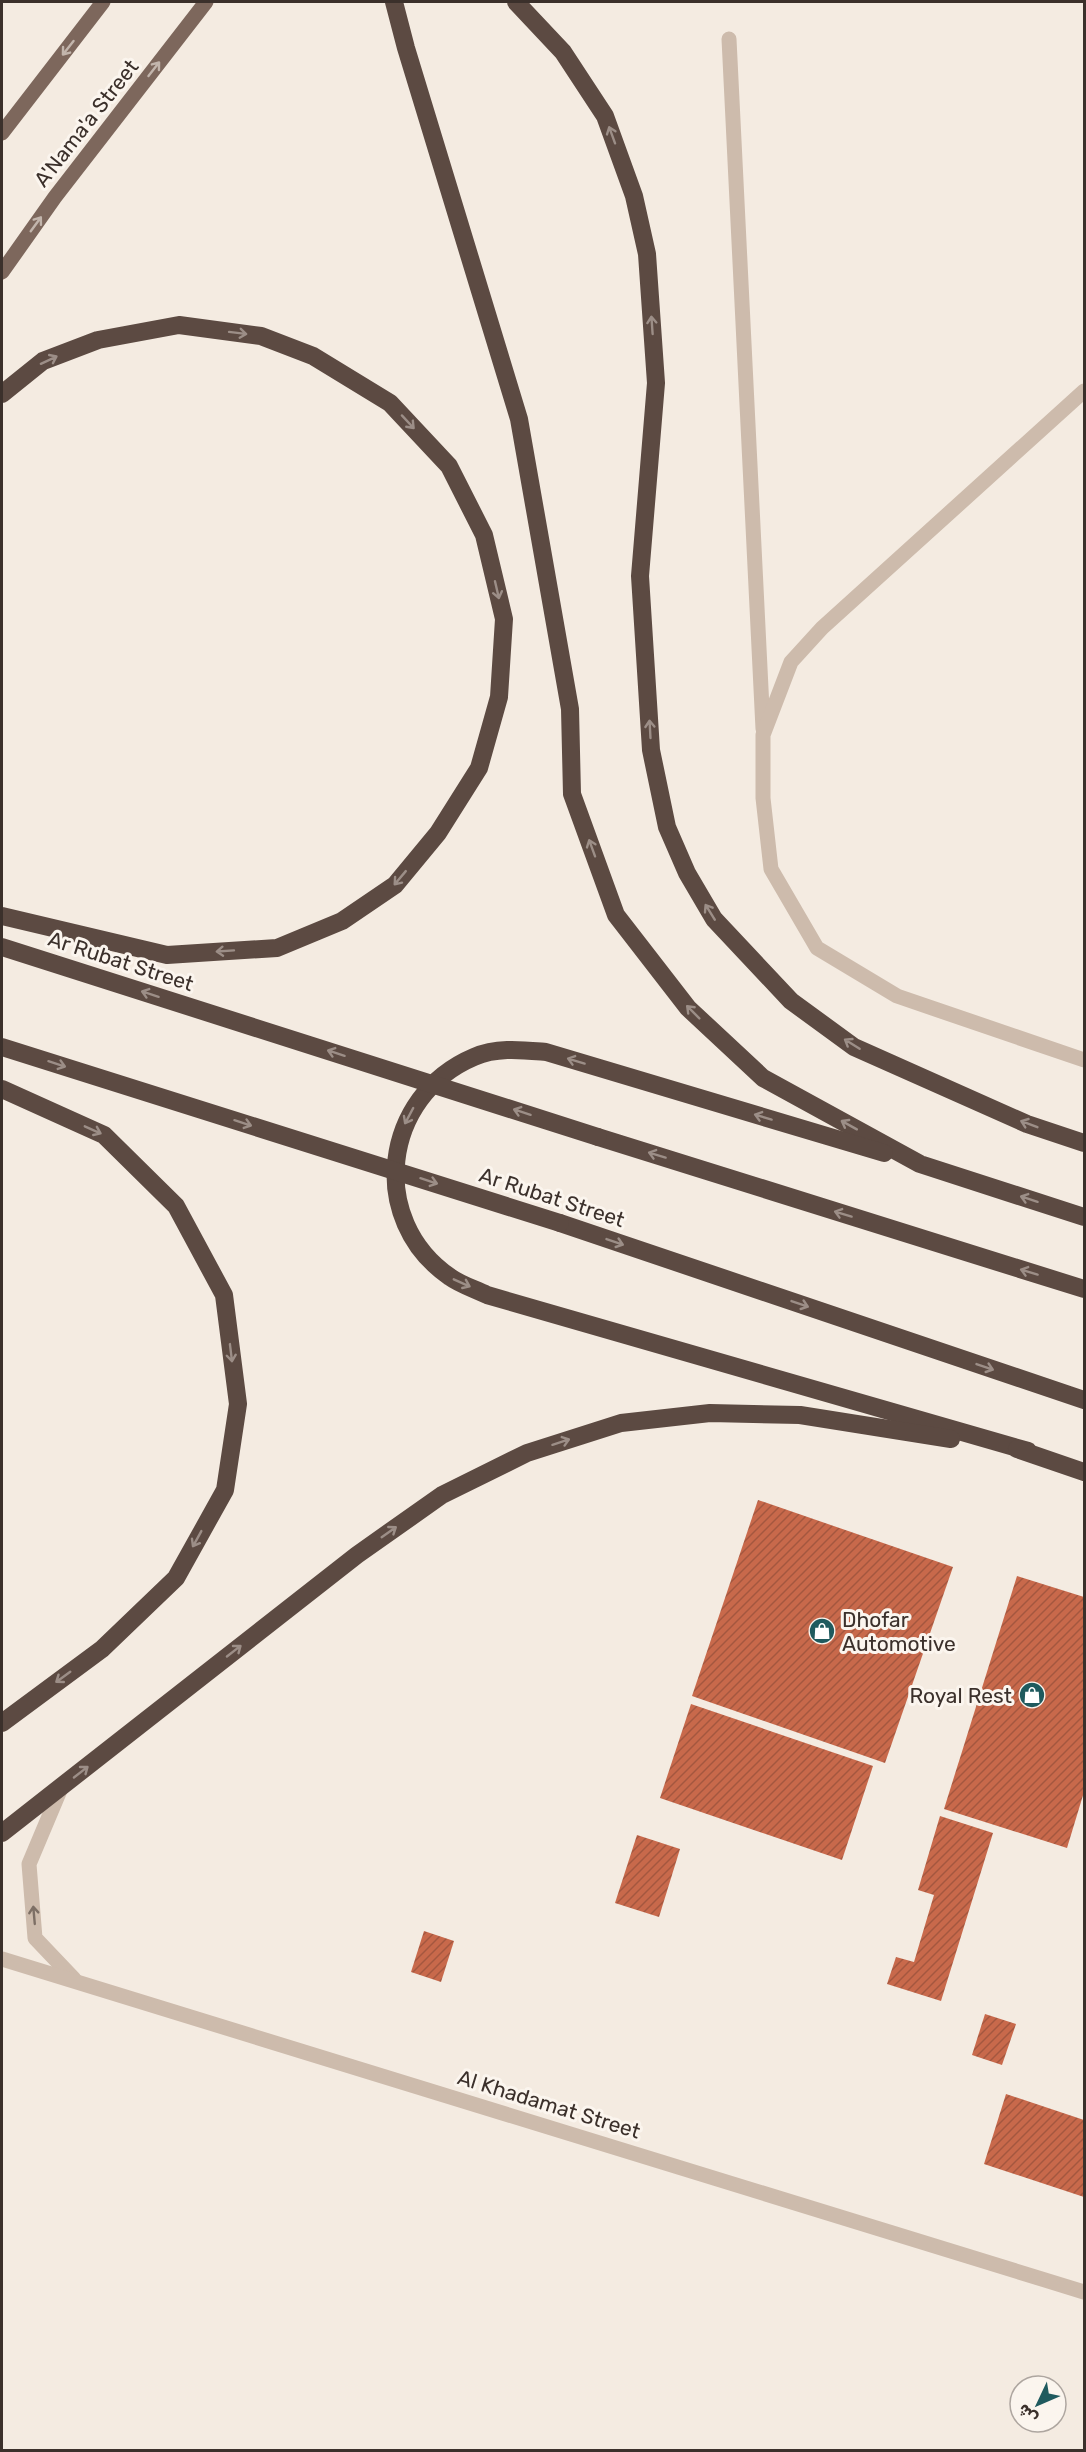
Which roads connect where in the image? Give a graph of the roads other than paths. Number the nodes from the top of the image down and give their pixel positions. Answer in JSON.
{"nodes":[{"id":1,"x":103,"y":2,"type":"edge"},
{"id":2,"x":206,"y":2,"type":"edge"},
{"id":3,"x":394,"y":2,"type":"edge"},
{"id":4,"x":516,"y":2,"type":"edge"},
{"id":5,"x":729,"y":39,"type":"dead end"},
{"id":6,"x":2,"y":133,"type":"edge"},
{"id":7,"x":2,"y":272,"type":"edge"},
{"id":8,"x":1084,"y":391,"type":"edge"},
{"id":9,"x":2,"y":394,"type":"edge"},
{"id":10,"x":763,"y":735,"type":"junction"},
{"id":11,"x":2,"y":916,"type":"edge"},
{"id":12,"x":2,"y":946,"type":"edge"},
{"id":13,"x":2,"y":1047,"type":"edge"},
{"id":14,"x":1084,"y":1060,"type":"edge"},
{"id":15,"x":2,"y":1089,"type":"edge"},
{"id":16,"x":1084,"y":1143,"type":"edge"},
{"id":17,"x":920,"y":1164,"type":"junction"},
{"id":18,"x":1084,"y":1217,"type":"edge"},
{"id":19,"x":1084,"y":1290,"type":"edge"},
{"id":20,"x":1084,"y":1400,"type":"edge"},
{"id":21,"x":1028,"y":1451,"type":"junction"},
{"id":22,"x":1084,"y":1472,"type":"edge"},
{"id":23,"x":2,"y":1723,"type":"edge"},
{"id":24,"x":62,"y":1788,"type":"junction"},
{"id":25,"x":2,"y":1833,"type":"edge"},
{"id":26,"x":2,"y":1959,"type":"edge"},
{"id":27,"x":74,"y":1979,"type":"junction"},
{"id":28,"x":1084,"y":2292,"type":"edge"}],
"edges":[{"from":1,"to":6,"type":"main road","one_way":true},
{"from":7,"to":2,"type":"main road","name":"A'Nama'a Street","one_way":true},
{"from":17,"to":3,"type":"highway","one_way":true},
{"from":16,"to":4,"type":"highway","one_way":true},
{"from":5,"to":10,"type":"street"},
{"from":8,"to":10,"type":"street"},
{"from":9,"to":11,"type":"highway","one_way":true},
{"from":10,"to":14,"type":"street"},
{"from":19,"to":12,"type":"highway","name":"Ar Rubat Street","one_way":true,"bridge":true},
{"from":13,"to":20,"type":"highway","name":"Ar Rubat Street","one_way":true,"bridge":true},
{"from":15,"to":23,"type":"highway","one_way":true},
{"from":18,"to":17,"type":"highway","one_way":true},
{"from":17,"to":21,"type":"highway","one_way":true},
{"from":21,"to":22,"type":"highway"},
{"from":24,"to":21,"type":"highway","one_way":true},
{"from":24,"to":25,"type":"highway"},
{"from":27,"to":24,"type":"street","one_way":true},
{"from":26,"to":27,"type":"street","name":"Al Khadamat Street"},
{"from":27,"to":28,"type":"street","name":"Al Khadamat Street"}]}
